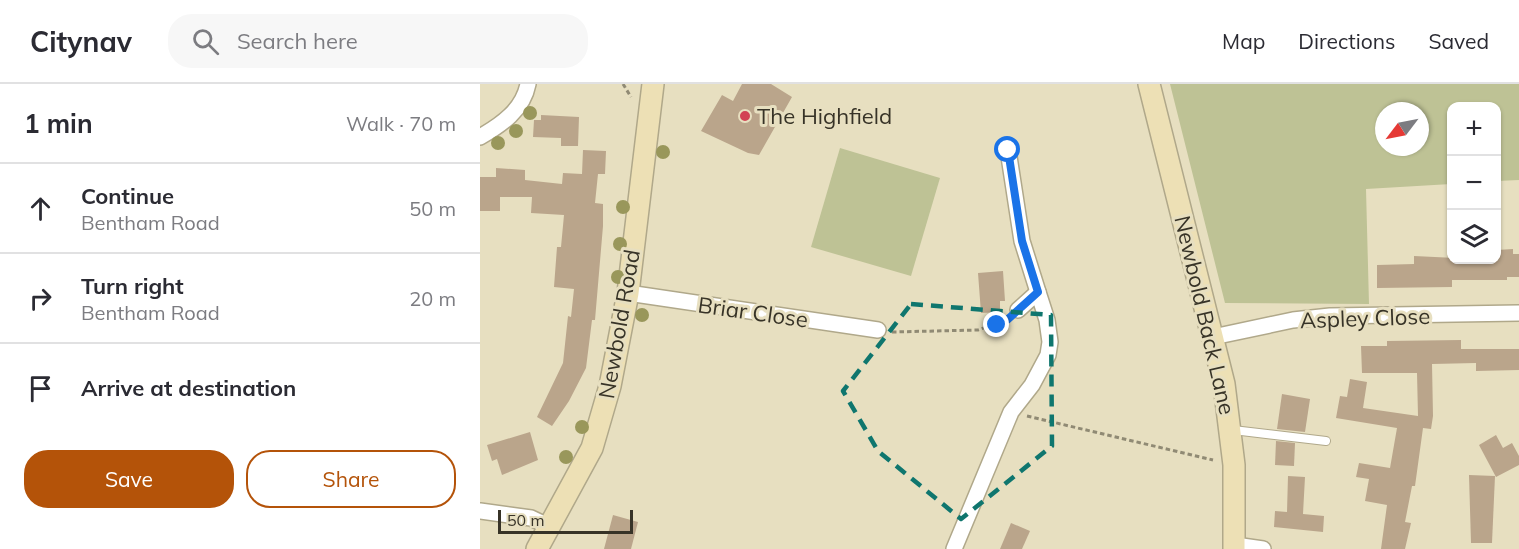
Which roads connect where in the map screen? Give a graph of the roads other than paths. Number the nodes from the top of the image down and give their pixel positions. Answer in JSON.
{"nodes":[{"id":1,"x":528,"y":84,"type":"edge"},
{"id":2,"x":653,"y":84,"type":"edge"},
{"id":3,"x":1149,"y":84,"type":"edge"},
{"id":4,"x":480,"y":136,"type":"edge"},
{"id":5,"x":1008,"y":150,"type":"dead end"},
{"id":6,"x":1038,"y":292,"type":"junction"},
{"id":7,"x":628,"y":293,"type":"junction"},
{"id":8,"x":1018,"y":310,"type":"road end"},
{"id":9,"x":1519,"y":313,"type":"edge"},
{"id":10,"x":878,"y":330,"type":"road end"},
{"id":11,"x":1213,"y":337,"type":"junction"},
{"id":12,"x":1231,"y":430,"type":"junction"},
{"id":13,"x":1326,"y":441,"type":"dead end"},
{"id":14,"x":480,"y":511,"type":"edge"},
{"id":15,"x":550,"y":526,"type":"junction"},
{"id":16,"x":1235,"y":547,"type":"edge"},
{"id":17,"x":537,"y":549,"type":"edge"},
{"id":18,"x":954,"y":549,"type":"edge"},
{"id":19,"x":1263,"y":549,"type":"edge"}],
"edges":[{"from":1,"to":4,"type":"street"},
{"from":2,"to":7,"type":"main road","name":"Newbold Road"},
{"from":3,"to":11,"type":"main road","name":"Newbold Back Lane"},
{"from":5,"to":6,"type":"street"},
{"from":6,"to":8,"type":"street"},
{"from":6,"to":18,"type":"street"},
{"from":7,"to":10,"type":"street","name":"Briar Close"},
{"from":7,"to":15,"type":"main road","name":"Newbold Road"},
{"from":9,"to":11,"type":"street","name":"Aspley Close"},
{"from":11,"to":12,"type":"main road","name":"Newbold Back Lane"},
{"from":12,"to":13,"type":"lane"},
{"from":12,"to":16,"type":"main road","name":"Newbold Back Lane"},
{"from":14,"to":15,"type":"street"},
{"from":15,"to":17,"type":"main road","name":"Newbold Road"},
{"from":16,"to":19,"type":"street"}]}
